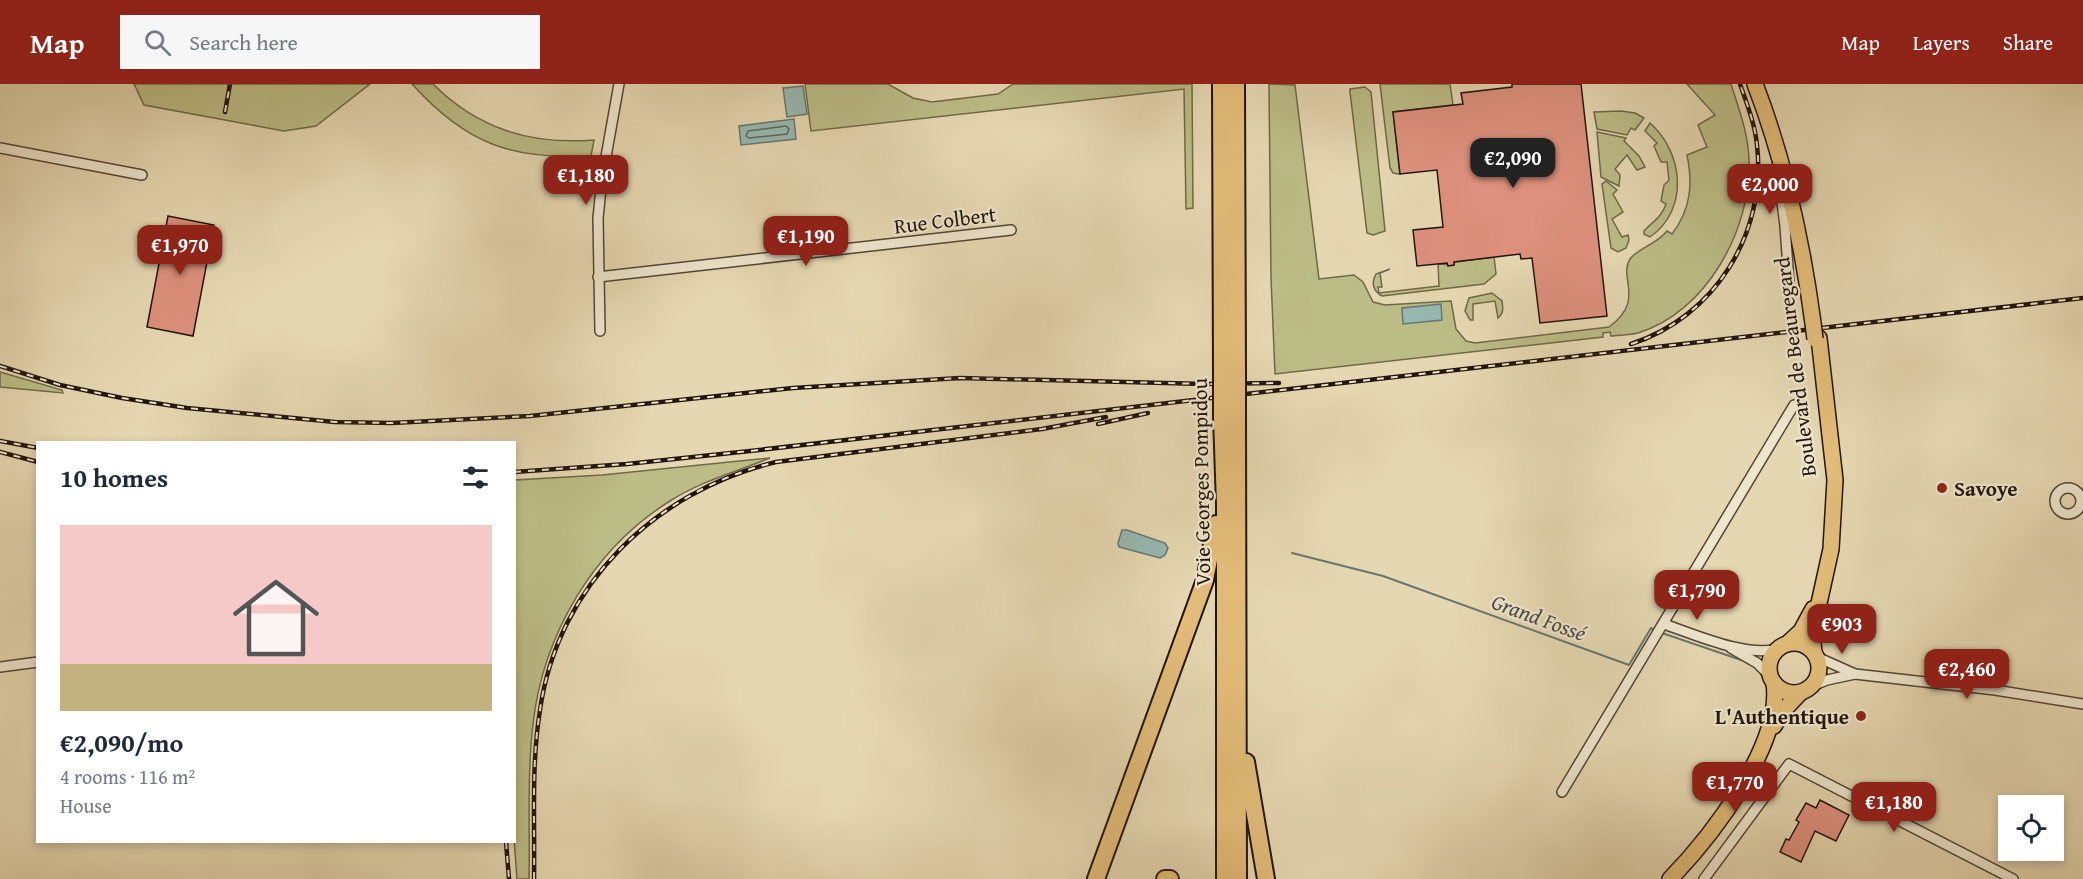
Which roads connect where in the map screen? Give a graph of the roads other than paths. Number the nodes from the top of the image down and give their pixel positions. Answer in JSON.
{"nodes":[{"id":1,"x":620,"y":84,"type":"edge"},
{"id":2,"x":1221,"y":84,"type":"edge"},
{"id":3,"x":1236,"y":84,"type":"edge"},
{"id":4,"x":1755,"y":84,"type":"edge"},
{"id":5,"x":1762,"y":84,"type":"edge"},
{"id":6,"x":1773,"y":132,"type":"junction"},
{"id":7,"x":0,"y":148,"type":"edge"},
{"id":8,"x":142,"y":175,"type":"dead end"},
{"id":9,"x":1011,"y":230,"type":"dead end"},
{"id":10,"x":598,"y":277,"type":"junction"},
{"id":11,"x":1790,"y":297,"type":"dead end"},
{"id":12,"x":1815,"y":322,"type":"junction"},
{"id":13,"x":600,"y":332,"type":"dead end"},
{"id":14,"x":1229,"y":376,"type":"junction"},
{"id":15,"x":1794,"y":405,"type":"dead end"},
{"id":16,"x":1229,"y":416,"type":"junction"},
{"id":17,"x":1222,"y":439,"type":"junction"},
{"id":18,"x":1832,"y":506,"type":"junction"},
{"id":19,"x":1664,"y":624,"type":"junction"},
{"id":20,"x":1721,"y":643,"type":"junction"},
{"id":21,"x":1782,"y":647,"type":"junction"},
{"id":22,"x":1815,"y":655,"type":"junction"},
{"id":23,"x":36,"y":662,"type":"edge"},
{"id":24,"x":0,"y":667,"type":"edge"},
{"id":25,"x":1855,"y":674,"type":"junction"},
{"id":26,"x":1772,"y":680,"type":"junction"},
{"id":27,"x":1806,"y":690,"type":"junction"},
{"id":28,"x":1237,"y":700,"type":"junction"},
{"id":29,"x":2083,"y":704,"type":"edge"},
{"id":30,"x":1562,"y":792,"type":"dead end"},
{"id":31,"x":1123,"y":808,"type":"junction"},
{"id":32,"x":1096,"y":879,"type":"edge"},
{"id":33,"x":1106,"y":879,"type":"edge"},
{"id":34,"x":1165,"y":879,"type":"edge"},
{"id":35,"x":1170,"y":879,"type":"edge"},
{"id":36,"x":1226,"y":879,"type":"edge"},
{"id":37,"x":1238,"y":879,"type":"edge"},
{"id":38,"x":1266,"y":879,"type":"edge"},
{"id":39,"x":1670,"y":879,"type":"edge"},
{"id":40,"x":1676,"y":879,"type":"edge"},
{"id":41,"x":1704,"y":879,"type":"edge"},
{"id":42,"x":2013,"y":879,"type":"edge"}],
"edges":[{"from":1,"to":10,"type":"street"},
{"from":2,"to":14,"type":"highway","name":"Voie Georges Pompidou"},
{"from":3,"to":14,"type":"highway","name":"Voie Georges Pompidou"},
{"from":4,"to":6,"type":"main road","name":"Boulevard de Beauregard"},
{"from":5,"to":12,"type":"main road","name":"Boulevard de Beauregard"},
{"from":6,"to":11,"type":"street"},
{"from":6,"to":12,"type":"main road","name":"Boulevard de Beauregard"},
{"from":7,"to":8,"type":"street"},
{"from":9,"to":10,"type":"street","name":"Rue Colbert"},
{"from":10,"to":13,"type":"street"},
{"from":12,"to":18,"type":"main road","name":"Boulevard de Beauregard","bridge":true},
{"from":14,"to":16,"type":"highway","name":"Voie Georges Pompidou","bridge":true},
{"from":15,"to":19,"type":"street"},
{"from":16,"to":17,"type":"highway","name":"Voie Georges Pompidou"},
{"from":16,"to":28,"type":"highway","name":"Voie Georges Pompidou"},
{"from":17,"to":31,"type":"highway"},
{"from":17,"to":36,"type":"highway","name":"Voie Georges Pompidou"},
{"from":18,"to":21,"type":"main road"},
{"from":18,"to":22,"type":"main road"},
{"from":19,"to":20,"type":"street"},
{"from":19,"to":30,"type":"street"},
{"from":20,"to":21,"type":"street"},
{"from":20,"to":26,"type":"street"},
{"from":21,"to":22,"type":"main road"},
{"from":21,"to":26,"type":"main road"},
{"from":22,"to":25,"type":"street"},
{"from":22,"to":27,"type":"main road"},
{"from":23,"to":24,"type":"street"},
{"from":25,"to":27,"type":"street"},
{"from":25,"to":29,"type":"street"},
{"from":26,"to":27,"type":"main road"},
{"from":26,"to":39,"type":"main road"},
{"from":27,"to":40,"type":"main road"},
{"from":28,"to":37,"type":"highway","name":"Voie Georges Pompidou"},
{"from":28,"to":38,"type":"highway"},
{"from":31,"to":32,"type":"highway"},
{"from":31,"to":33,"type":"highway"},
{"from":34,"to":35,"type":"highway"},
{"from":41,"to":42,"type":"street"}]}
